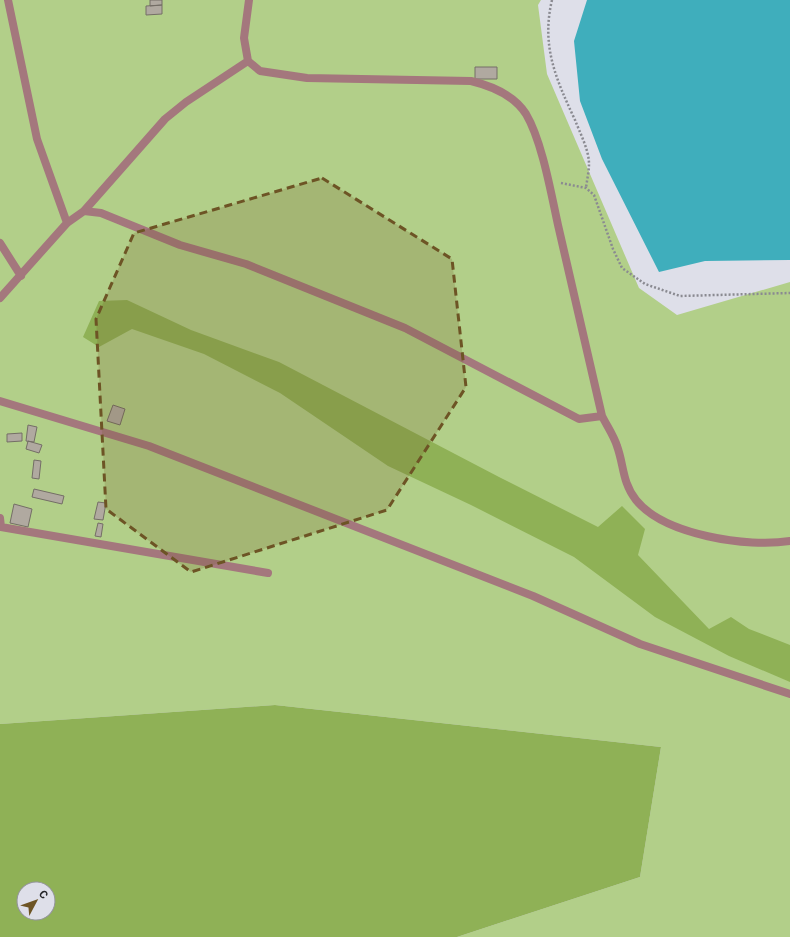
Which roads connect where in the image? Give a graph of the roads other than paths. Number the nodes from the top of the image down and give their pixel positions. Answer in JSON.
{"nodes":[{"id":1,"x":8,"y":0,"type":"edge"},
{"id":2,"x":249,"y":0,"type":"edge"},
{"id":3,"x":248,"y":62,"type":"junction"},
{"id":4,"x":84,"y":212,"type":"junction"},
{"id":5,"x":67,"y":223,"type":"junction"},
{"id":6,"x":0,"y":243,"type":"edge"},
{"id":7,"x":21,"y":276,"type":"junction"},
{"id":8,"x":0,"y":298,"type":"edge"},
{"id":9,"x":0,"y":401,"type":"edge"},
{"id":10,"x":602,"y":416,"type":"junction"},
{"id":11,"x":0,"y":518,"type":"edge"},
{"id":12,"x":790,"y":541,"type":"edge"},
{"id":13,"x":268,"y":573,"type":"dead end"},
{"id":14,"x":790,"y":694,"type":"edge"}],
"edges":[{"from":1,"to":5,"type":"lane"},
{"from":2,"to":3,"type":"lane"},
{"from":3,"to":4,"type":"lane"},
{"from":3,"to":10,"type":"lane"},
{"from":4,"to":5,"type":"lane"},
{"from":4,"to":10,"type":"lane"},
{"from":5,"to":7,"type":"lane"},
{"from":6,"to":7,"type":"lane"},
{"from":7,"to":8,"type":"lane"},
{"from":9,"to":14,"type":"lane"},
{"from":10,"to":12,"type":"lane"},
{"from":11,"to":13,"type":"lane"}]}
